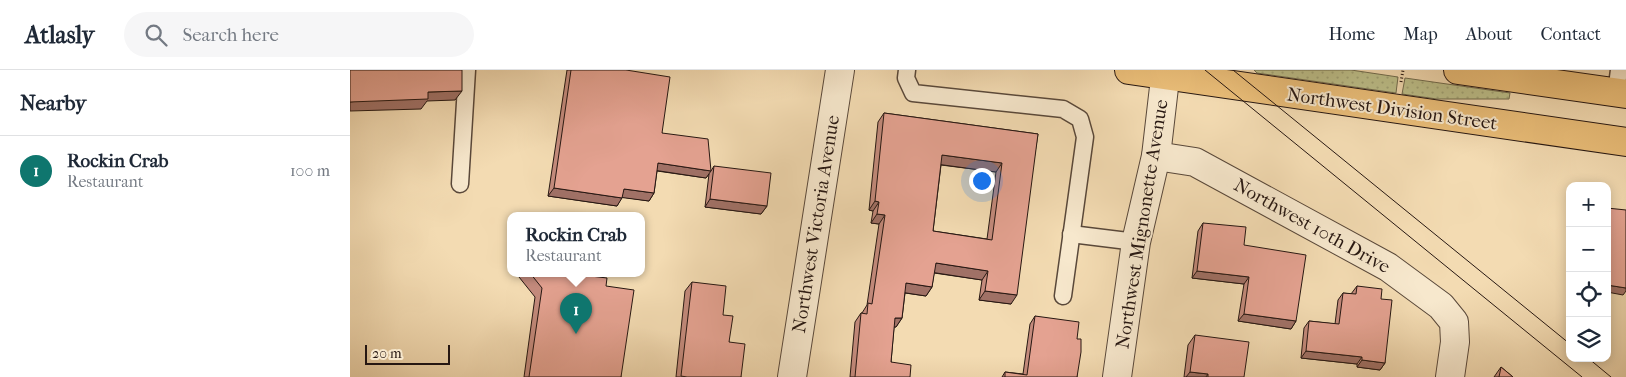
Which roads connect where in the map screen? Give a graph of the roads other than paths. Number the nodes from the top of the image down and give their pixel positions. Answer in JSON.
{"nodes":[{"id":1,"x":467,"y":70,"type":"edge"},
{"id":2,"x":840,"y":70,"type":"edge"},
{"id":3,"x":907,"y":70,"type":"edge"},
{"id":4,"x":1129,"y":70,"type":"edge"},
{"id":5,"x":1458,"y":70,"type":"edge"},
{"id":6,"x":1166,"y":73,"type":"edge"},
{"id":7,"x":1620,"y":86,"type":"edge"},
{"id":8,"x":1626,"y":142,"type":"edge"},
{"id":9,"x":1156,"y":156,"type":"junction"},
{"id":10,"x":460,"y":184,"type":"dead end"},
{"id":11,"x":1071,"y":234,"type":"junction"},
{"id":12,"x":1136,"y":242,"type":"junction"},
{"id":13,"x":1063,"y":296,"type":"dead end"},
{"id":14,"x":792,"y":377,"type":"edge"},
{"id":15,"x":1118,"y":377,"type":"edge"},
{"id":16,"x":1450,"y":377,"type":"edge"}],
"edges":[{"from":1,"to":10,"type":"lane"},
{"from":2,"to":14,"type":"street","name":"Northwest Victoria Avenue"},
{"from":3,"to":11,"type":"lane"},
{"from":4,"to":6,"type":"main road","name":"Northwest Division Street"},
{"from":5,"to":7,"type":"main road"},
{"from":6,"to":8,"type":"main road","name":"Northwest Division Street"},
{"from":6,"to":9,"type":"street","name":"Northwest Mignonette Avenue"},
{"from":9,"to":12,"type":"street","name":"Northwest Mignonette Avenue"},
{"from":9,"to":16,"type":"street","name":"Northwest 10th Drive"},
{"from":11,"to":12,"type":"lane"},
{"from":11,"to":13,"type":"lane"},
{"from":12,"to":15,"type":"street","name":"Northwest Mignonette Avenue"}]}
